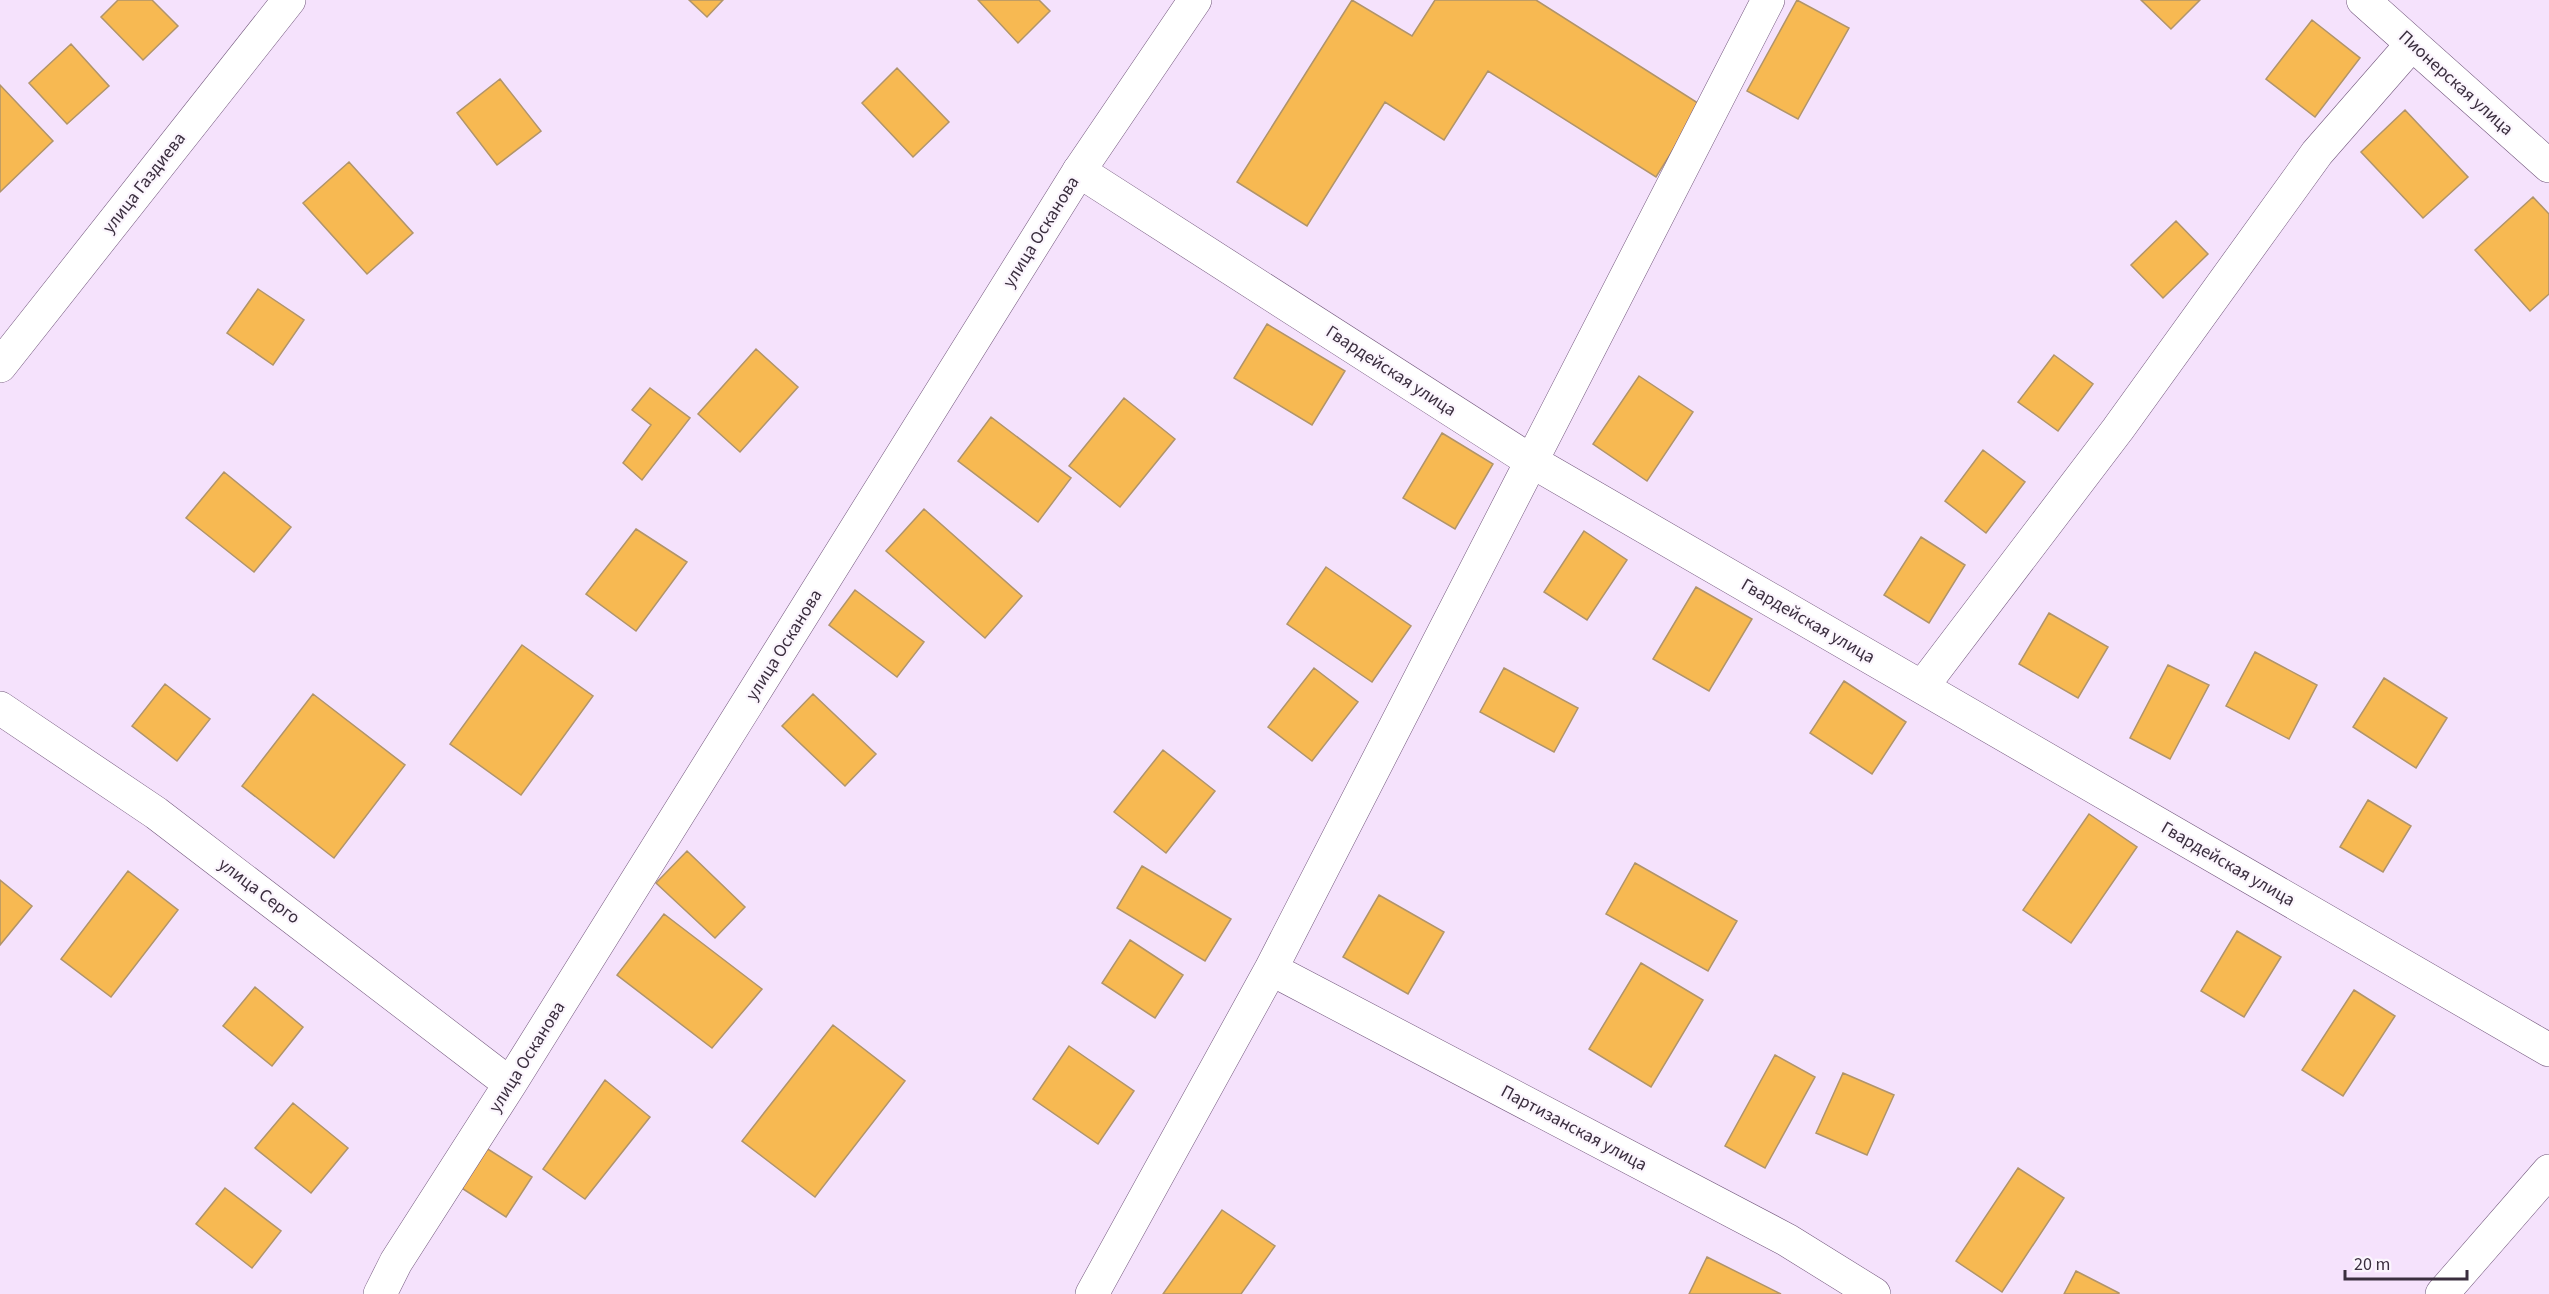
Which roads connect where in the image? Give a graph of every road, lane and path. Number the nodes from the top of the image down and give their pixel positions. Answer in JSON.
{"nodes":[{"id":1,"x":289,"y":0,"type":"edge"},
{"id":2,"x":1195,"y":0,"type":"edge"},
{"id":3,"x":1768,"y":0,"type":"edge"},
{"id":4,"x":2363,"y":0,"type":"edge"},
{"id":5,"x":2412,"y":44,"type":"junction"},
{"id":6,"x":2549,"y":166,"type":"edge"},
{"id":7,"x":1079,"y":171,"type":"junction"},
{"id":8,"x":0,"y":366,"type":"edge"},
{"id":9,"x":1531,"y":461,"type":"junction"},
{"id":10,"x":1922,"y":687,"type":"junction"},
{"id":11,"x":0,"y":708,"type":"edge"},
{"id":12,"x":1271,"y":969,"type":"junction"},
{"id":13,"x":2549,"y":1050,"type":"edge"},
{"id":14,"x":510,"y":1084,"type":"junction"},
{"id":15,"x":2549,"y":1171,"type":"edge"},
{"id":16,"x":380,"y":1294,"type":"edge"},
{"id":17,"x":1092,"y":1294,"type":"edge"},
{"id":18,"x":1874,"y":1294,"type":"edge"},
{"id":19,"x":2442,"y":1294,"type":"edge"}],
"edges":[{"from":1,"to":8,"type":"street","name":"улица Газдиева"},
{"from":2,"to":7,"type":"street","name":"улица Осканова"},
{"from":3,"to":9,"type":"street"},
{"from":4,"to":5,"type":"street","name":"Пионерская улица"},
{"from":5,"to":6,"type":"street","name":"Пионерская улица"},
{"from":5,"to":10,"type":"street"},
{"from":7,"to":9,"type":"street","name":"Гвардейская улица"},
{"from":7,"to":14,"type":"street","name":"улица Осканова"},
{"from":9,"to":10,"type":"street","name":"Гвардейская улица"},
{"from":9,"to":12,"type":"street"},
{"from":10,"to":13,"type":"street","name":"Гвардейская улица"},
{"from":11,"to":14,"type":"street","name":"улица Серго"},
{"from":12,"to":17,"type":"street"},
{"from":12,"to":18,"type":"street","name":"Партизанская улица"},
{"from":14,"to":16,"type":"street","name":"улица Осканова"},
{"from":15,"to":19,"type":"street"}]}
